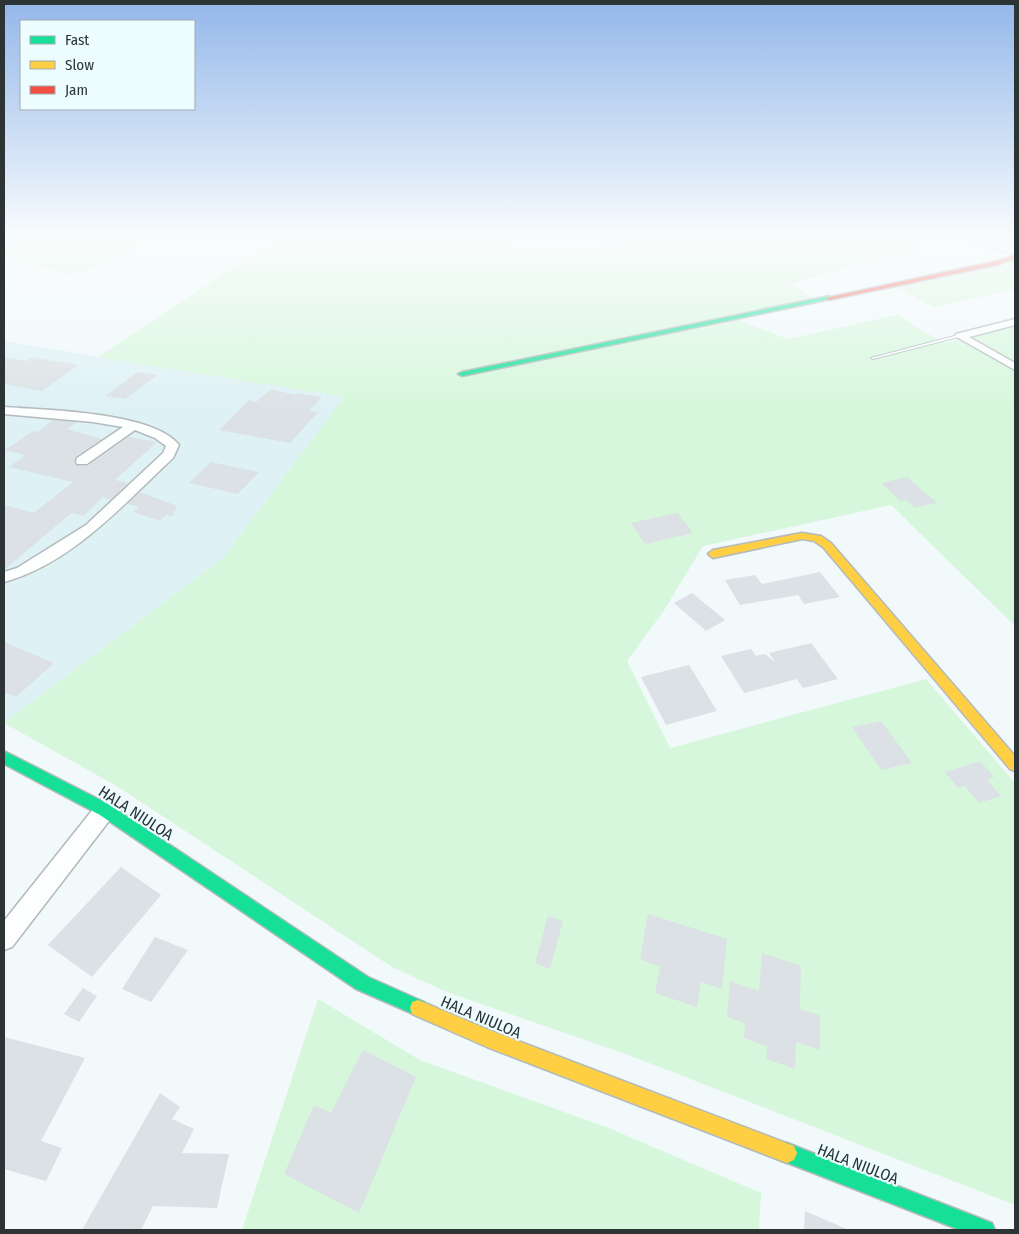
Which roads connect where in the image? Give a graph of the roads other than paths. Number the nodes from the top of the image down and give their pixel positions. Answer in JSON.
{"nodes":[{"id":1,"x":845,"y":295,"type":"edge"},
{"id":2,"x":1015,"y":322,"type":"edge"},
{"id":3,"x":960,"y":336,"type":"junction"},
{"id":4,"x":874,"y":358,"type":"dead end"},
{"id":5,"x":1015,"y":367,"type":"edge"},
{"id":6,"x":462,"y":374,"type":"dead end"},
{"id":7,"x":7,"y":414,"type":"edge"},
{"id":8,"x":133,"y":426,"type":"junction"},
{"id":9,"x":82,"y":461,"type":"dead end"},
{"id":10,"x":713,"y":554,"type":"dead end"},
{"id":11,"x":4,"y":577,"type":"edge"},
{"id":12,"x":4,"y":757,"type":"edge"},
{"id":13,"x":1015,"y":765,"type":"edge"},
{"id":14,"x":105,"y":810,"type":"junction"},
{"id":15,"x":4,"y":939,"type":"edge"},
{"id":16,"x":985,"y":1230,"type":"edge"}],
"edges":[{"from":1,"to":6,"type":"street"},
{"from":2,"to":3,"type":"street"},
{"from":3,"to":4,"type":"lane"},
{"from":3,"to":5,"type":"street"},
{"from":7,"to":8,"type":"street"},
{"from":8,"to":9,"type":"street"},
{"from":8,"to":11,"type":"street"},
{"from":10,"to":13,"type":"street"},
{"from":12,"to":14,"type":"street","name":"HALA NIULOA"},
{"from":14,"to":15,"type":"street"},
{"from":14,"to":16,"type":"street","name":"HALA NIULOA"}]}
